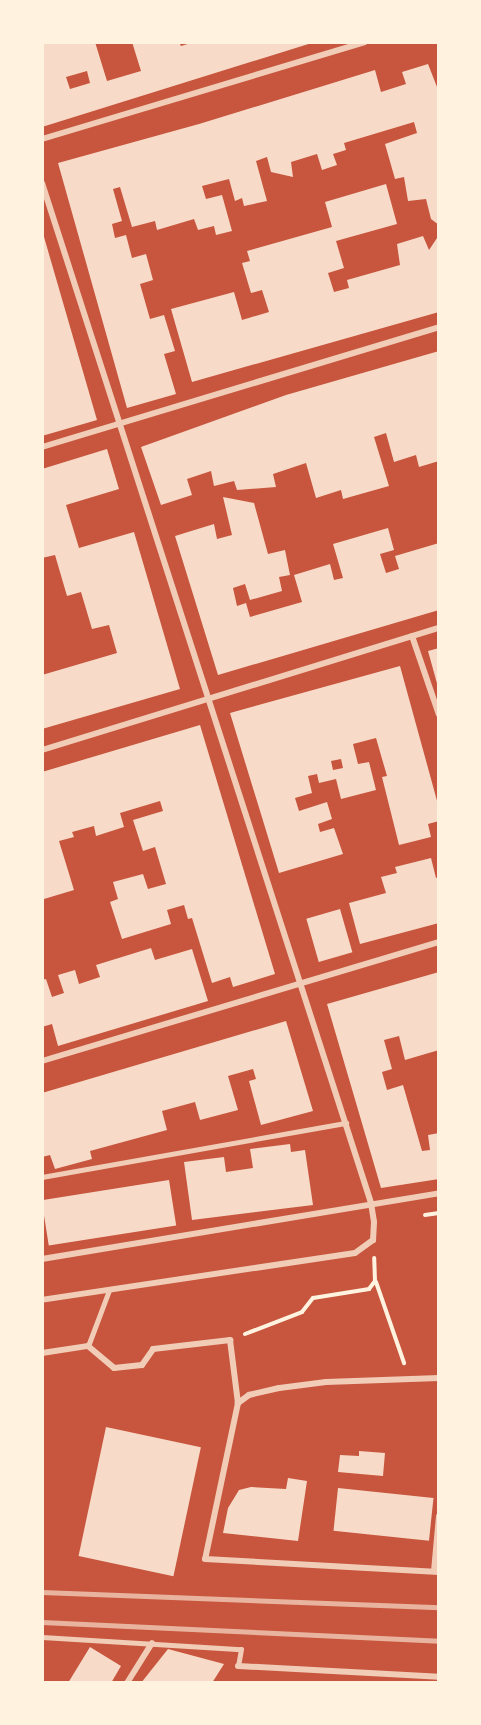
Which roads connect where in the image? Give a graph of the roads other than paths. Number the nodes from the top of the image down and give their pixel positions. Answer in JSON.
{"nodes":[{"id":1,"x":365,"y":42,"type":"edge"},
{"id":2,"x":42,"y":140,"type":"edge"},
{"id":3,"x":42,"y":183,"type":"edge"},
{"id":4,"x":439,"y":327,"type":"edge"},
{"id":5,"x":119,"y":424,"type":"junction"},
{"id":6,"x":42,"y":447,"type":"edge"},
{"id":7,"x":439,"y":628,"type":"edge"},
{"id":8,"x":412,"y":636,"type":"junction"},
{"id":9,"x":209,"y":700,"type":"junction"},
{"id":10,"x":439,"y":715,"type":"edge"},
{"id":11,"x":42,"y":750,"type":"edge"},
{"id":12,"x":439,"y":942,"type":"edge"},
{"id":13,"x":300,"y":983,"type":"junction"},
{"id":14,"x":42,"y":1062,"type":"edge"},
{"id":15,"x":346,"y":1124,"type":"junction"},
{"id":16,"x":42,"y":1177,"type":"edge"},
{"id":17,"x":439,"y":1193,"type":"edge"},
{"id":18,"x":371,"y":1203,"type":"junction"},
{"id":19,"x":42,"y":1259,"type":"edge"},
{"id":20,"x":109,"y":1290,"type":"junction"},
{"id":21,"x":42,"y":1300,"type":"edge"},
{"id":22,"x":88,"y":1346,"type":"junction"},
{"id":23,"x":42,"y":1353,"type":"edge"},
{"id":24,"x":439,"y":1378,"type":"edge"},
{"id":25,"x":238,"y":1403,"type":"junction"},
{"id":26,"x":439,"y":1516,"type":"edge"},
{"id":27,"x":437,"y":1572,"type":"edge"},
{"id":28,"x":42,"y":1637,"type":"edge"},
{"id":29,"x":152,"y":1643,"type":"junction"},
{"id":30,"x":238,"y":1666,"type":"joint"},
{"id":31,"x":439,"y":1677,"type":"edge"},
{"id":32,"x":127,"y":1683,"type":"edge"}],
"edges":[{"from":1,"to":2,"type":"street"},
{"from":3,"to":5,"type":"street"},
{"from":4,"to":5,"type":"street"},
{"from":5,"to":6,"type":"street"},
{"from":5,"to":9,"type":"street"},
{"from":7,"to":8,"type":"street"},
{"from":8,"to":9,"type":"street"},
{"from":8,"to":10,"type":"street"},
{"from":9,"to":11,"type":"street"},
{"from":9,"to":13,"type":"street"},
{"from":12,"to":13,"type":"street"},
{"from":13,"to":14,"type":"street"},
{"from":13,"to":15,"type":"street"},
{"from":15,"to":16,"type":"lane"},
{"from":15,"to":18,"type":"street"},
{"from":17,"to":18,"type":"street"},
{"from":18,"to":19,"type":"street"},
{"from":18,"to":20,"type":"street"},
{"from":20,"to":21,"type":"street"},
{"from":20,"to":22,"type":"street"},
{"from":22,"to":23,"type":"street"},
{"from":22,"to":25,"type":"street"},
{"from":24,"to":25,"type":"street"},
{"from":25,"to":27,"type":"street"},
{"from":26,"to":27,"type":"street"},
{"from":28,"to":29,"type":"street"},
{"from":29,"to":30,"type":"street"},
{"from":29,"to":32,"type":"street"},
{"from":30,"to":31,"type":"street"}]}
